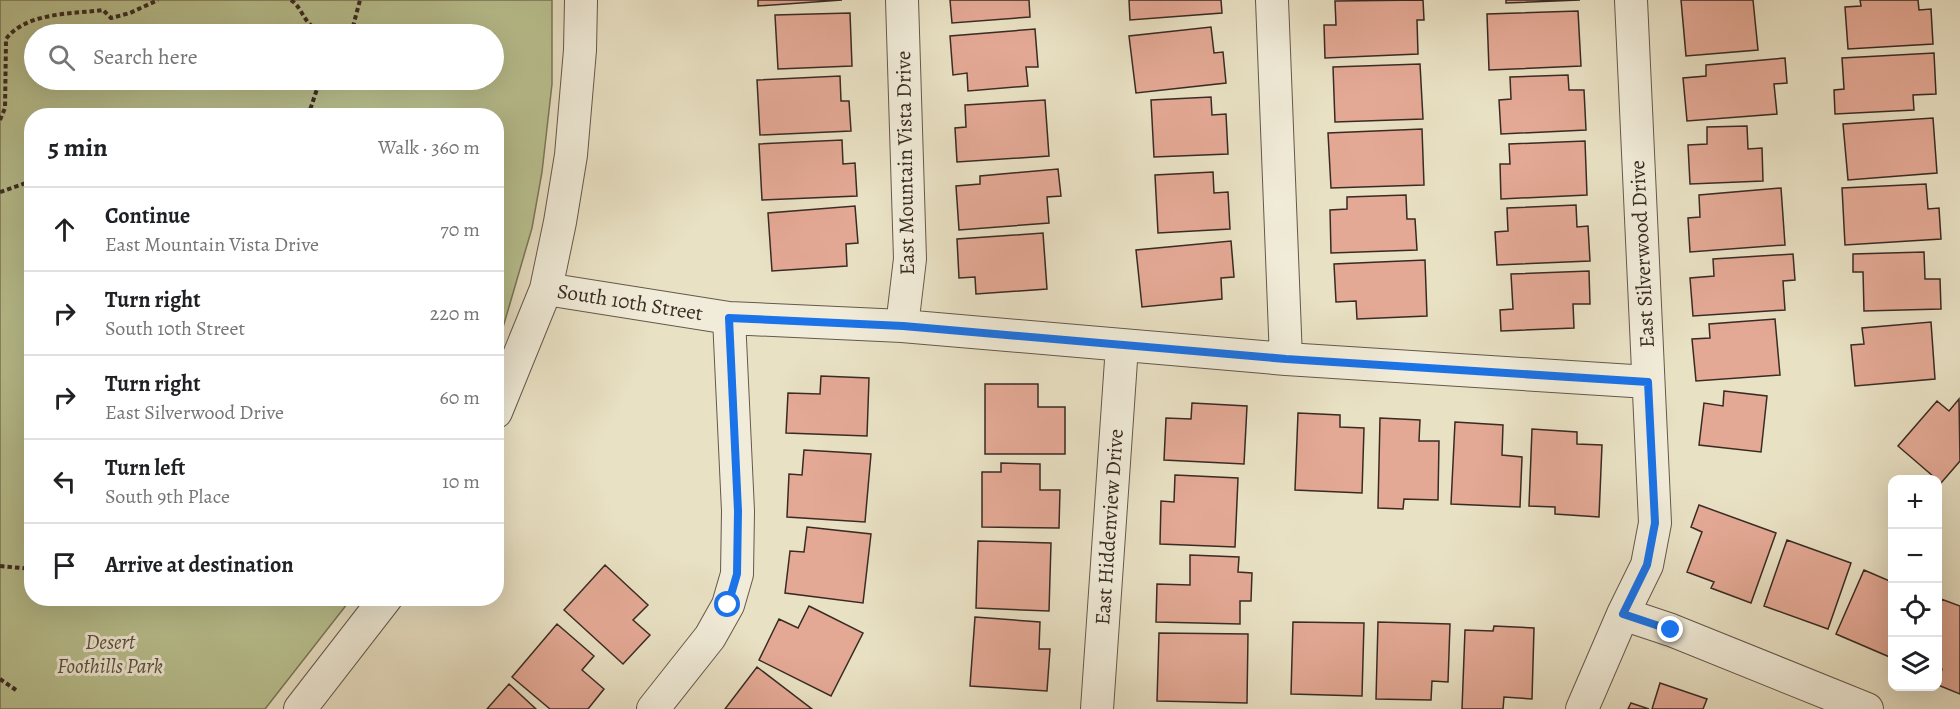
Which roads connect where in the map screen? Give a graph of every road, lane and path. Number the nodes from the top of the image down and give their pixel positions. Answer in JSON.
{"nodes":[{"id":1,"x":158,"y":0,"type":"edge"},
{"id":2,"x":291,"y":0,"type":"edge"},
{"id":3,"x":360,"y":0,"type":"edge"},
{"id":4,"x":581,"y":0,"type":"edge"},
{"id":5,"x":902,"y":0,"type":"edge"},
{"id":6,"x":1272,"y":0,"type":"edge"},
{"id":7,"x":1631,"y":0,"type":"edge"},
{"id":8,"x":26,"y":24,"type":"edge"},
{"id":9,"x":310,"y":24,"type":"edge"},
{"id":10,"x":354,"y":24,"type":"edge"},
{"id":11,"x":24,"y":25,"type":"edge"},
{"id":12,"x":317,"y":90,"type":"edge"},
{"id":13,"x":311,"y":108,"type":"edge"},
{"id":14,"x":0,"y":120,"type":"edge"},
{"id":15,"x":24,"y":184,"type":"edge"},
{"id":16,"x":0,"y":192,"type":"edge"},
{"id":17,"x":546,"y":289,"type":"junction"},
{"id":18,"x":729,"y":318,"type":"junction"},
{"id":19,"x":903,"y":326,"type":"junction"},
{"id":20,"x":1122,"y":346,"type":"junction"},
{"id":21,"x":1286,"y":359,"type":"junction"},
{"id":22,"x":1648,"y":382,"type":"junction"},
{"id":23,"x":504,"y":392,"type":"edge"},
{"id":24,"x":0,"y":566,"type":"edge"},
{"id":25,"x":24,"y":568,"type":"edge"},
{"id":26,"x":380,"y":606,"type":"edge"},
{"id":27,"x":1623,"y":614,"type":"junction"},
{"id":28,"x":0,"y":678,"type":"edge"},
{"id":29,"x":16,"y":690,"type":"dead end"},
{"id":30,"x":300,"y":709,"type":"edge"},
{"id":31,"x":653,"y":709,"type":"edge"},
{"id":32,"x":1097,"y":709,"type":"edge"},
{"id":33,"x":1582,"y":709,"type":"edge"},
{"id":34,"x":1867,"y":709,"type":"edge"}],
"edges":[{"from":1,"to":8,"type":"path"},
{"from":2,"to":9,"type":"path"},
{"from":3,"to":10,"type":"path"},
{"from":4,"to":17,"type":"street"},
{"from":5,"to":19,"type":"street","name":"East Mountain Vista Drive"},
{"from":6,"to":21,"type":"street"},
{"from":7,"to":22,"type":"street","name":"East Silverwood Drive"},
{"from":11,"to":14,"type":"path"},
{"from":12,"to":13,"type":"path"},
{"from":15,"to":16,"type":"path"},
{"from":17,"to":18,"type":"street","name":"South 10th Street"},
{"from":17,"to":23,"type":"street"},
{"from":18,"to":19,"type":"street","name":"South 10th Street"},
{"from":18,"to":31,"type":"street"},
{"from":19,"to":20,"type":"street","name":"South 10th Street"},
{"from":20,"to":21,"type":"street","name":"South 10th Street"},
{"from":20,"to":32,"type":"street","name":"East Hiddenview Drive"},
{"from":21,"to":22,"type":"street","name":"South 10th Street"},
{"from":22,"to":27,"type":"street","name":"East Silverwood Drive"},
{"from":24,"to":25,"type":"path"},
{"from":26,"to":30,"type":"street"},
{"from":27,"to":33,"type":"street","name":"East Silverwood Drive"},
{"from":27,"to":34,"type":"street"},
{"from":28,"to":29,"type":"path"}]}
